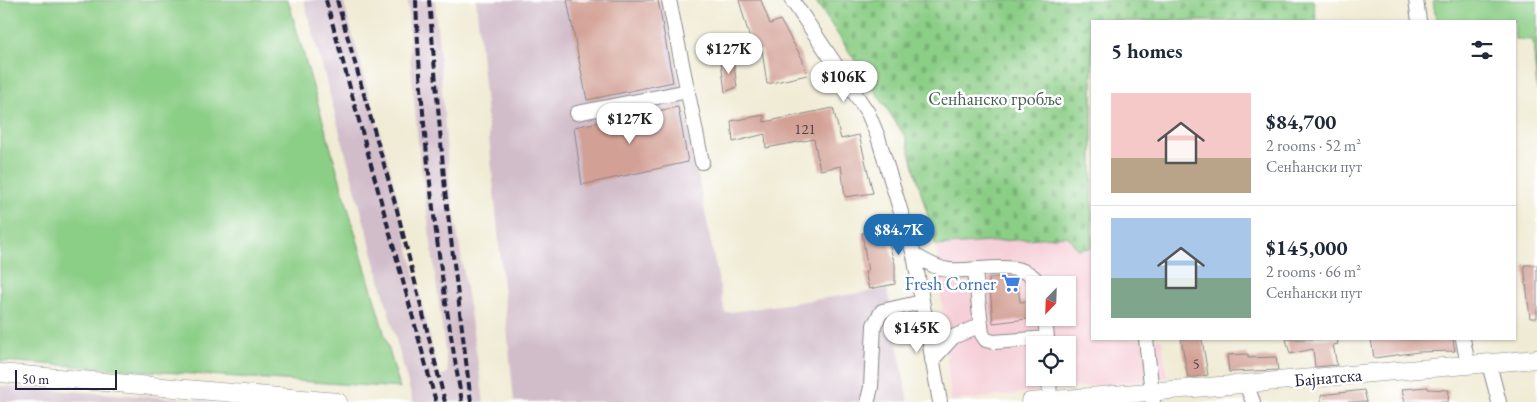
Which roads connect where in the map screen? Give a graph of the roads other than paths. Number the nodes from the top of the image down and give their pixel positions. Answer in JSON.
{"nodes":[{"id":1,"x":669,"y":0,"type":"edge"},
{"id":2,"x":792,"y":0,"type":"edge"},
{"id":3,"x":1416,"y":0,"type":"edge"},
{"id":4,"x":1418,"y":20,"type":"edge"},
{"id":5,"x":688,"y":91,"type":"junction"},
{"id":6,"x":576,"y":113,"type":"dead end"},
{"id":7,"x":702,"y":162,"type":"dead end"},
{"id":8,"x":914,"y":255,"type":"junction"},
{"id":9,"x":975,"y":271,"type":"junction"},
{"id":10,"x":1033,"y":276,"type":"edge"},
{"id":11,"x":922,"y":302,"type":"junction"},
{"id":12,"x":981,"y":325,"type":"junction"},
{"id":13,"x":1146,"y":340,"type":"edge"},
{"id":14,"x":1463,"y":340,"type":"edge"},
{"id":15,"x":1026,"y":341,"type":"edge"},
{"id":16,"x":932,"y":360,"type":"junction"},
{"id":17,"x":1537,"y":360,"type":"edge"},
{"id":18,"x":1489,"y":364,"type":"junction"},
{"id":19,"x":1468,"y":365,"type":"junction"},
{"id":20,"x":0,"y":373,"type":"edge"},
{"id":21,"x":1246,"y":384,"type":"junction"},
{"id":22,"x":1049,"y":386,"type":"edge"},
{"id":23,"x":1153,"y":397,"type":"edge"},
{"id":24,"x":868,"y":400,"type":"dead end"},
{"id":25,"x":1050,"y":400,"type":"junction"},
{"id":26,"x":338,"y":402,"type":"edge"},
{"id":27,"x":940,"y":402,"type":"edge"},
{"id":28,"x":1030,"y":402,"type":"edge"},
{"id":29,"x":1253,"y":402,"type":"edge"},
{"id":30,"x":1499,"y":402,"type":"edge"}],
"edges":[{"from":1,"to":5,"type":"street"},
{"from":2,"to":8,"type":"street"},
{"from":3,"to":4,"type":"street"},
{"from":5,"to":6,"type":"street"},
{"from":5,"to":7,"type":"street"},
{"from":8,"to":9,"type":"street"},
{"from":8,"to":11,"type":"street"},
{"from":9,"to":10,"type":"street"},
{"from":9,"to":12,"type":"street"},
{"from":11,"to":16,"type":"street"},
{"from":11,"to":24,"type":"street"},
{"from":12,"to":15,"type":"street"},
{"from":12,"to":16,"type":"street"},
{"from":13,"to":23,"type":"street"},
{"from":14,"to":19,"type":"street"},
{"from":16,"to":27,"type":"street"},
{"from":17,"to":18,"type":"main road","name":"Бајнатска"},
{"from":18,"to":19,"type":"main road","name":"Бајнатска"},
{"from":18,"to":30,"type":"street"},
{"from":19,"to":21,"type":"main road","name":"Бајнатска"},
{"from":20,"to":26,"type":"main road"},
{"from":21,"to":23,"type":"main road","name":"Бајнатска"},
{"from":21,"to":29,"type":"street"},
{"from":22,"to":25,"type":"street"},
{"from":23,"to":25,"type":"main road","name":"Бајнатска"},
{"from":25,"to":28,"type":"main road","name":"Бајнатска"}]}
